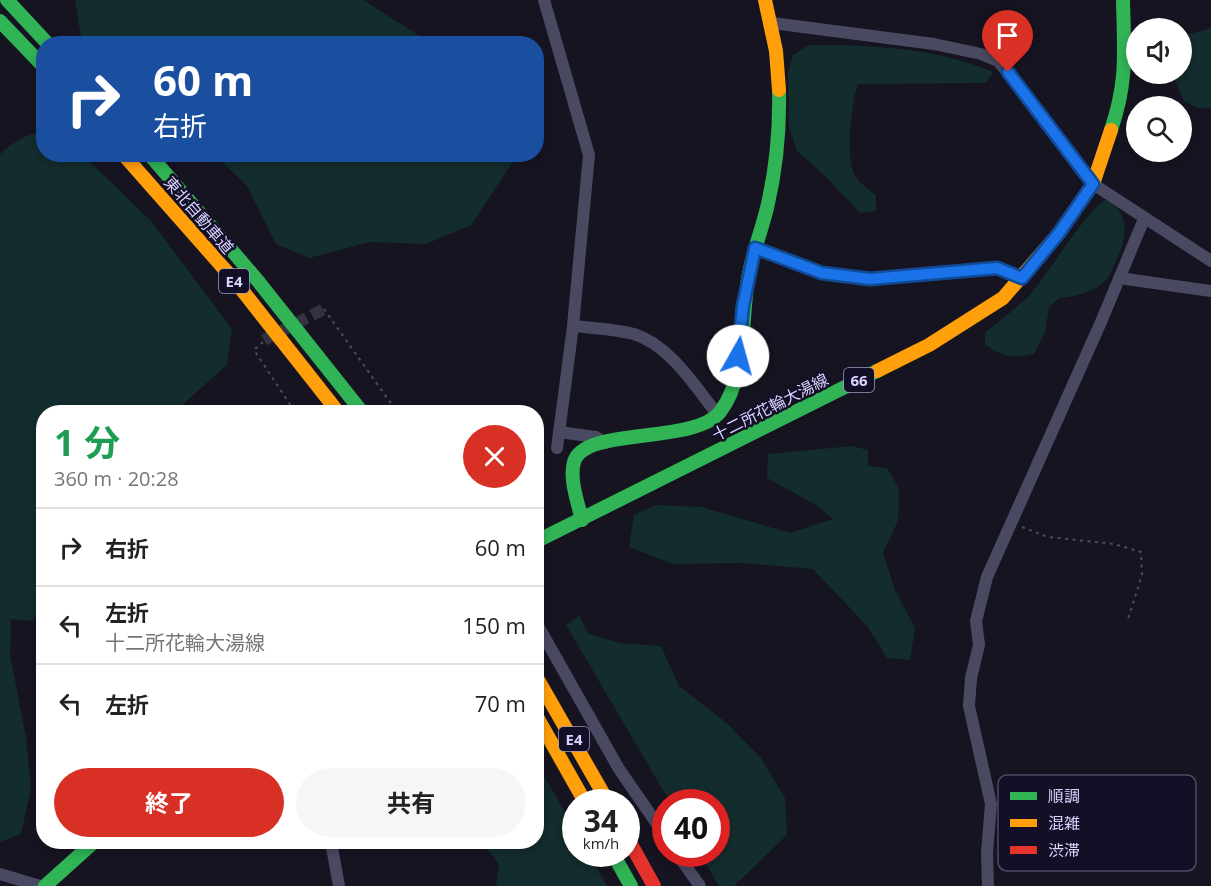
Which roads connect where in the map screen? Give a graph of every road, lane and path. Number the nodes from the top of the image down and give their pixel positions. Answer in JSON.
{"nodes":[{"id":1,"x":7,"y":0,"type":"edge"},
{"id":2,"x":544,"y":0,"type":"edge"},
{"id":3,"x":765,"y":0,"type":"edge"},
{"id":4,"x":1124,"y":0,"type":"edge"},
{"id":5,"x":0,"y":21,"type":"edge"},
{"id":6,"x":772,"y":22,"type":"junction"},
{"id":7,"x":41,"y":36,"type":"edge"},
{"id":8,"x":36,"y":59,"type":"edge"},
{"id":9,"x":130,"y":162,"type":"edge"},
{"id":10,"x":156,"y":162,"type":"edge"},
{"id":11,"x":1093,"y":184,"type":"junction"},
{"id":12,"x":1144,"y":219,"type":"junction"},
{"id":13,"x":755,"y":248,"type":"junction"},
{"id":14,"x":1211,"y":261,"type":"edge"},
{"id":15,"x":1022,"y":278,"type":"junction"},
{"id":16,"x":1119,"y":278,"type":"junction"},
{"id":17,"x":1211,"y":291,"type":"edge"},
{"id":18,"x":324,"y":309,"type":"dead end"},
{"id":19,"x":573,"y":326,"type":"junction"},
{"id":20,"x":264,"y":340,"type":"dead end"},
{"id":21,"x":290,"y":405,"type":"edge"},
{"id":22,"x":333,"y":405,"type":"edge"},
{"id":23,"x":357,"y":405,"type":"edge"},
{"id":24,"x":392,"y":405,"type":"edge"},
{"id":25,"x":718,"y":415,"type":"junction"},
{"id":26,"x":559,"y":432,"type":"junction"},
{"id":27,"x":606,"y":443,"type":"junction"},
{"id":28,"x":557,"y":448,"type":"dead end"},
{"id":29,"x":582,"y":520,"type":"junction"},
{"id":30,"x":1011,"y":522,"type":"junction"},
{"id":31,"x":544,"y":538,"type":"edge"},
{"id":32,"x":1128,"y":619,"type":"dead end"},
{"id":33,"x":544,"y":636,"type":"edge"},
{"id":34,"x":544,"y":690,"type":"edge"},
{"id":35,"x":544,"y":729,"type":"edge"},
{"id":36,"x":578,"y":789,"type":"edge"},
{"id":37,"x":601,"y":789,"type":"edge"},
{"id":38,"x":652,"y":817,"type":"edge"},
{"id":39,"x":86,"y":849,"type":"edge"},
{"id":40,"x":332,"y":849,"type":"edge"},
{"id":41,"x":640,"y":861,"type":"edge"},
{"id":42,"x":620,"y":867,"type":"edge"},
{"id":43,"x":686,"y":867,"type":"edge"},
{"id":44,"x":0,"y":874,"type":"edge"},
{"id":45,"x":40,"y":886,"type":"edge"},
{"id":46,"x":45,"y":886,"type":"edge"},
{"id":47,"x":339,"y":886,"type":"edge"},
{"id":48,"x":631,"y":886,"type":"edge"},
{"id":49,"x":654,"y":886,"type":"edge"},
{"id":50,"x":700,"y":886,"type":"edge"},
{"id":51,"x":988,"y":886,"type":"edge"}],
"edges":[{"from":1,"to":7,"type":"main road"},
{"from":2,"to":19,"type":"street"},
{"from":3,"to":6,"type":"main road"},
{"from":4,"to":11,"type":"main road","name":"十二所花輪大湯線","number":"66"},
{"from":5,"to":8,"type":"main road"},
{"from":6,"to":11,"type":"street"},
{"from":6,"to":13,"type":"main road"},
{"from":9,"to":22,"type":"main road","name":"東北自動車道","number":"E4"},
{"from":10,"to":23,"type":"main road","name":"東北自動車道","number":"E4"},
{"from":11,"to":12,"type":"street"},
{"from":11,"to":15,"type":"main road","name":"十二所花輪大湯線","number":"66"},
{"from":12,"to":14,"type":"street"},
{"from":12,"to":16,"type":"street"},
{"from":13,"to":15,"type":"street"},
{"from":13,"to":25,"type":"main road"},
{"from":15,"to":29,"type":"main road","name":"十二所花輪大湯線","number":"66"},
{"from":16,"to":17,"type":"street"},
{"from":16,"to":30,"type":"street"},
{"from":18,"to":24,"type":"path"},
{"from":19,"to":25,"type":"street"},
{"from":19,"to":26,"type":"street"},
{"from":20,"to":21,"type":"path"},
{"from":25,"to":27,"type":"main road"},
{"from":26,"to":27,"type":"street"},
{"from":26,"to":28,"type":"street"},
{"from":27,"to":29,"type":"main road"},
{"from":29,"to":31,"type":"main road","name":"十二所花輪大湯線","number":"66"},
{"from":30,"to":32,"type":"path"},
{"from":30,"to":51,"type":"street"},
{"from":33,"to":38,"type":"street"},
{"from":34,"to":37,"type":"main road","number":"E4"},
{"from":35,"to":36,"type":"main road","number":"E4"},
{"from":39,"to":46,"type":"main road"},
{"from":40,"to":47,"type":"street"},
{"from":41,"to":49,"type":"main road"},
{"from":42,"to":48,"type":"main road"},
{"from":43,"to":50,"type":"street"},
{"from":44,"to":45,"type":"street"}]}
